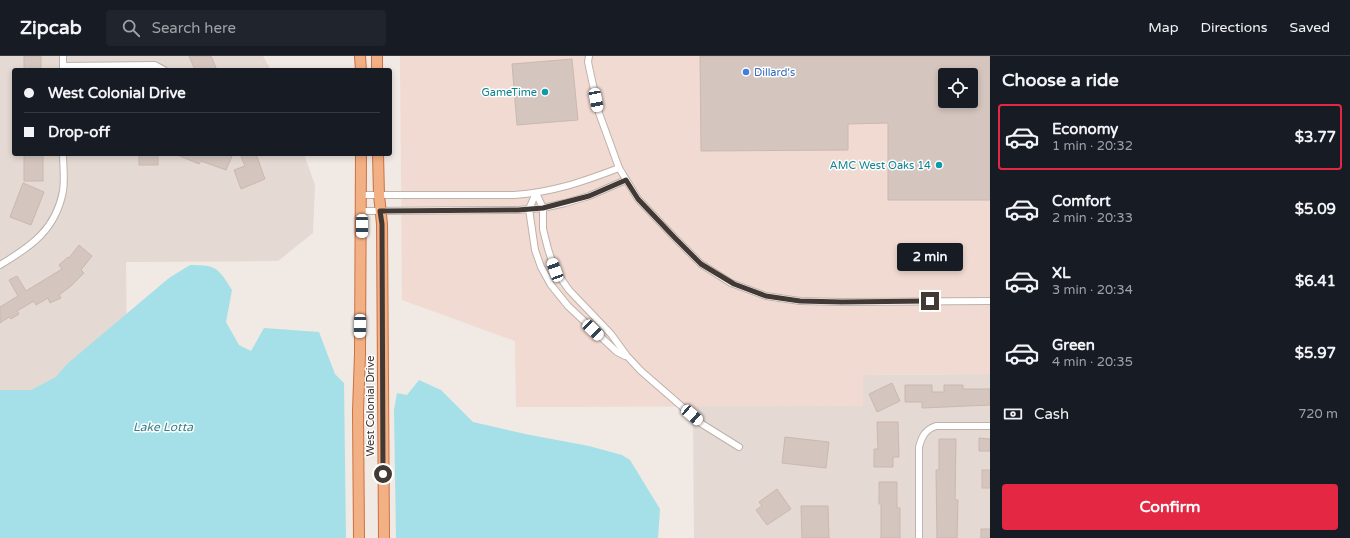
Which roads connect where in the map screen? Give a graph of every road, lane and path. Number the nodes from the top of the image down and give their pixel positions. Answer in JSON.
{"nodes":[{"id":1,"x":63,"y":56,"type":"edge"},
{"id":2,"x":360,"y":56,"type":"edge"},
{"id":3,"x":377,"y":56,"type":"edge"},
{"id":4,"x":589,"y":56,"type":"edge"},
{"id":5,"x":63,"y":68,"type":"edge"},
{"id":6,"x":160,"y":68,"type":"edge"},
{"id":7,"x":360,"y":68,"type":"edge"},
{"id":8,"x":377,"y":68,"type":"edge"},
{"id":9,"x":63,"y":156,"type":"edge"},
{"id":10,"x":361,"y":156,"type":"edge"},
{"id":11,"x":378,"y":156,"type":"edge"},
{"id":12,"x":619,"y":168,"type":"junction"},
{"id":13,"x":626,"y":180,"type":"junction"},
{"id":14,"x":536,"y":193,"type":"junction"},
{"id":15,"x":362,"y":195,"type":"junction"},
{"id":16,"x":379,"y":195,"type":"junction"},
{"id":17,"x":543,"y":208,"type":"junction"},
{"id":18,"x":529,"y":209,"type":"junction"},
{"id":19,"x":380,"y":211,"type":"junction"},
{"id":20,"x":362,"y":212,"type":"junction"},
{"id":21,"x":0,"y":265,"type":"edge"},
{"id":22,"x":990,"y":301,"type":"edge"},
{"id":23,"x":627,"y":356,"type":"junction"},
{"id":24,"x":990,"y":426,"type":"edge"},
{"id":25,"x":739,"y":447,"type":"dead end"},
{"id":26,"x":359,"y":538,"type":"edge"},
{"id":27,"x":384,"y":538,"type":"edge"},
{"id":28,"x":919,"y":538,"type":"edge"}],
"edges":[{"from":1,"to":5,"type":"street"},
{"from":2,"to":7,"type":"highway"},
{"from":3,"to":8,"type":"highway"},
{"from":4,"to":12,"type":"street"},
{"from":5,"to":6,"type":"street"},
{"from":9,"to":21,"type":"street"},
{"from":10,"to":15,"type":"highway","name":"West Colonial Drive"},
{"from":11,"to":16,"type":"highway","name":"West Colonial Drive"},
{"from":12,"to":13,"type":"street"},
{"from":12,"to":14,"type":"street"},
{"from":13,"to":17,"type":"street"},
{"from":13,"to":22,"type":"street"},
{"from":14,"to":16,"type":"street"},
{"from":14,"to":17,"type":"street"},
{"from":14,"to":18,"type":"street"},
{"from":15,"to":16,"type":"street"},
{"from":15,"to":20,"type":"highway","name":"West Colonial Drive"},
{"from":16,"to":19,"type":"highway","name":"West Colonial Drive"},
{"from":17,"to":18,"type":"street"},
{"from":17,"to":23,"type":"street"},
{"from":18,"to":19,"type":"street"},
{"from":18,"to":23,"type":"street"},
{"from":19,"to":20,"type":"street"},
{"from":19,"to":27,"type":"highway","name":"West Colonial Drive"},
{"from":20,"to":26,"type":"highway","name":"West Colonial Drive"},
{"from":23,"to":25,"type":"street"},
{"from":24,"to":28,"type":"street"}]}
